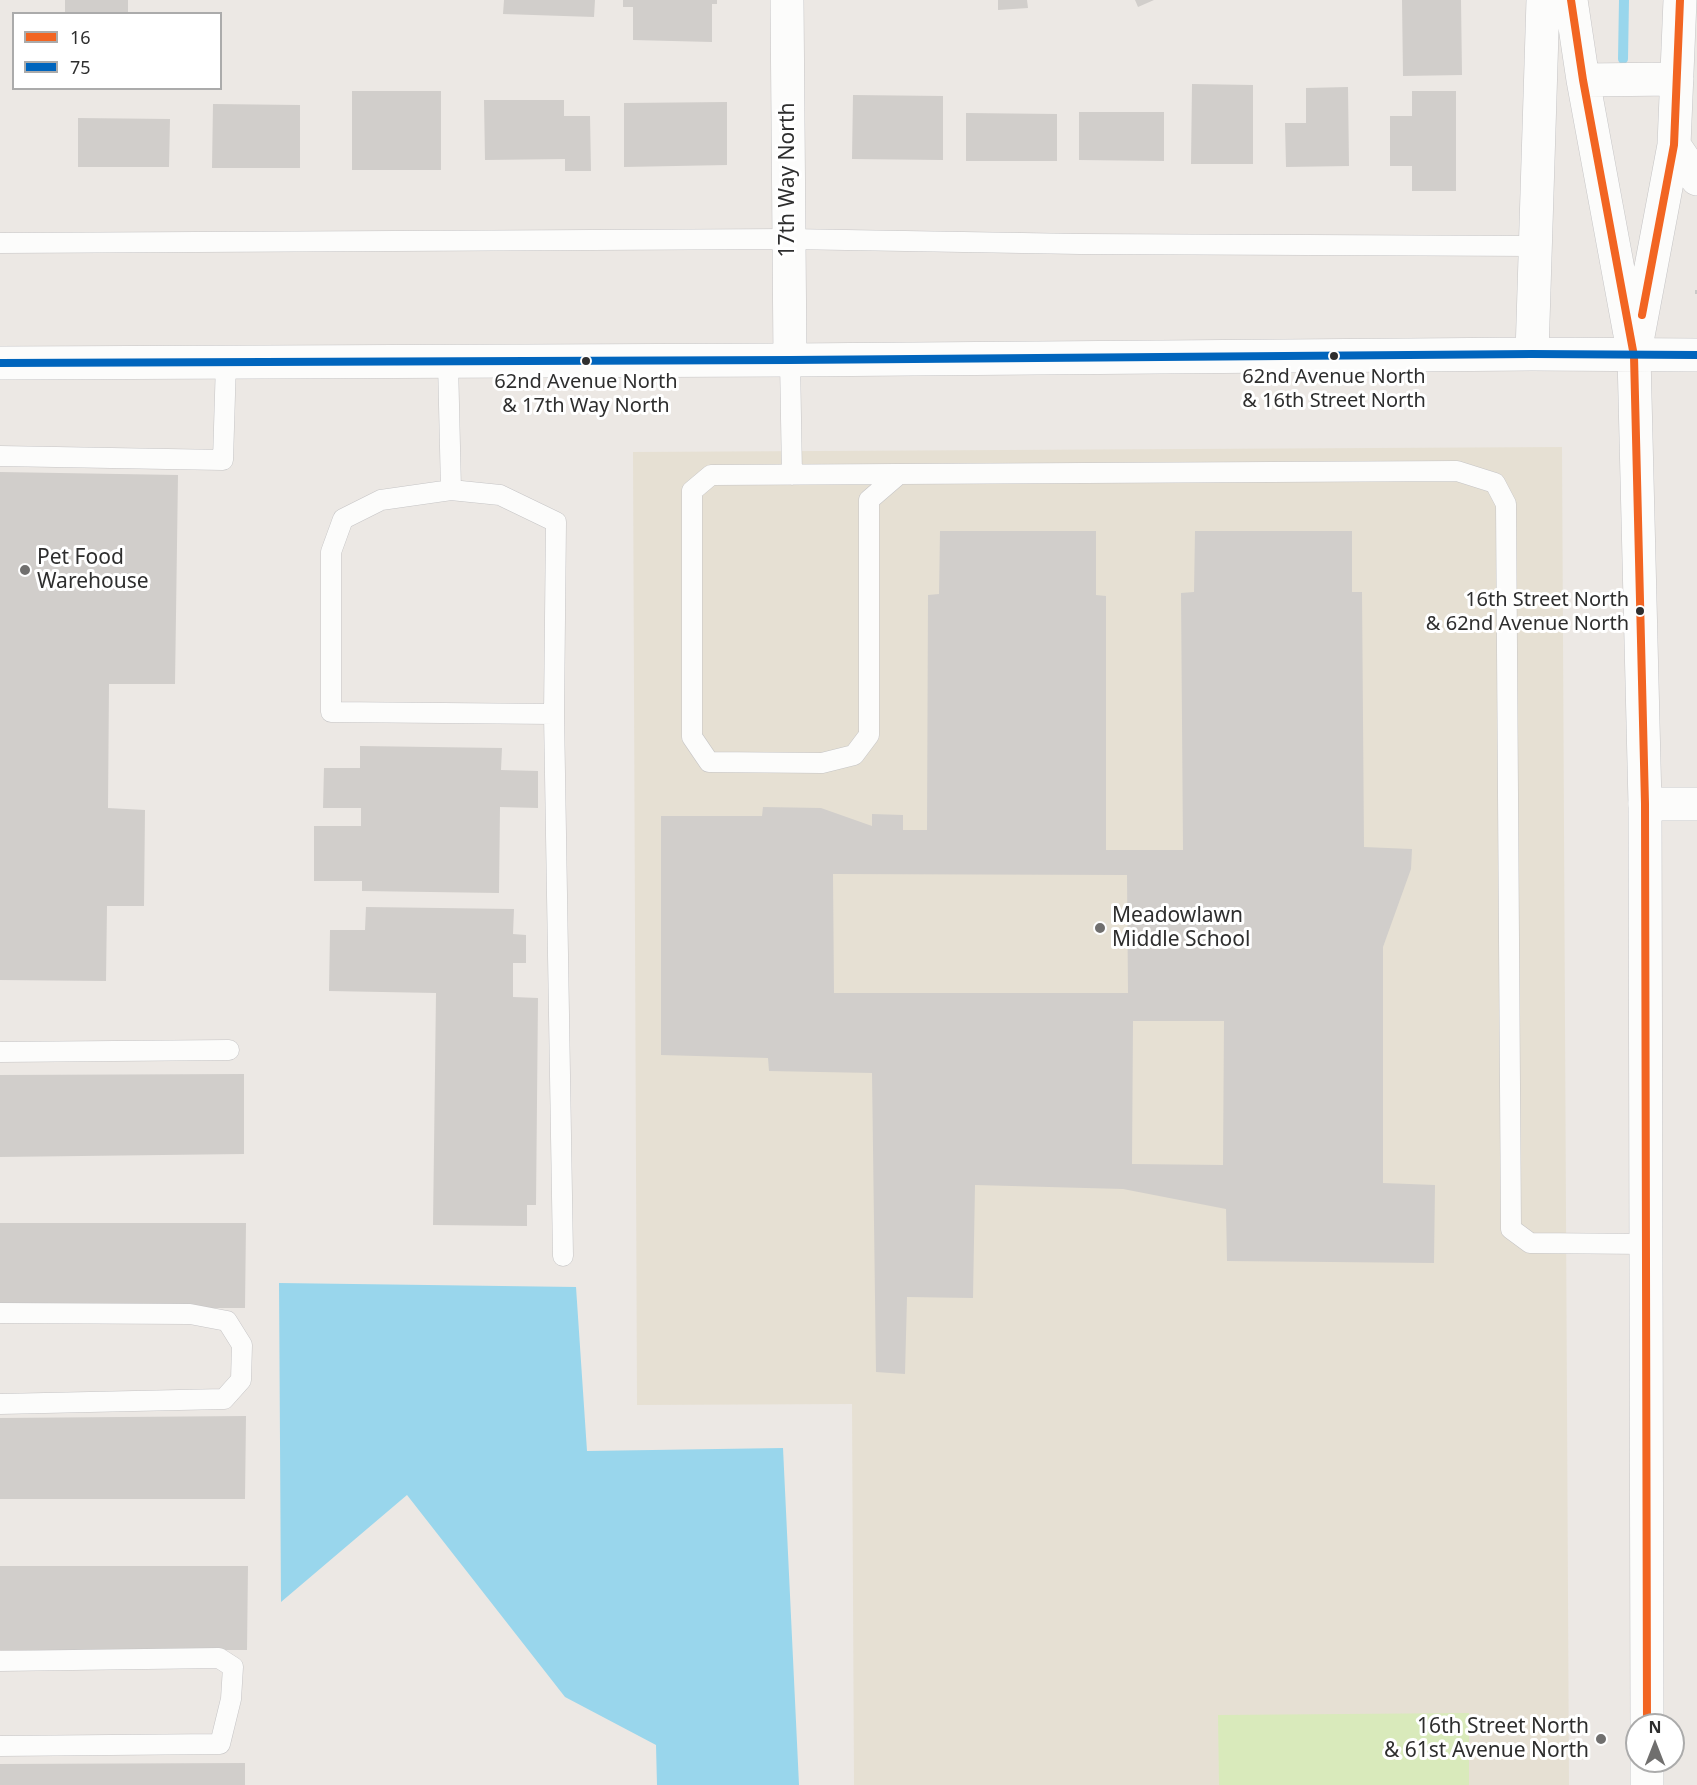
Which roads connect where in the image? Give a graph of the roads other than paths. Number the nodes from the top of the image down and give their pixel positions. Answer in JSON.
{"nodes":[{"id":1,"x":787,"y":0,"type":"edge"},
{"id":2,"x":1543,"y":0,"type":"edge"},
{"id":3,"x":1571,"y":0,"type":"edge"},
{"id":4,"x":1680,"y":0,"type":"edge"},
{"id":5,"x":1677,"y":79,"type":"junction"},
{"id":6,"x":1583,"y":80,"type":"junction"},
{"id":7,"x":1674,"y":145,"type":"junction"},
{"id":8,"x":1697,"y":179,"type":"edge"},
{"id":9,"x":788,"y":239,"type":"junction"},
{"id":10,"x":0,"y":243,"type":"edge"},
{"id":11,"x":1535,"y":246,"type":"junction"},
{"id":12,"x":1532,"y":354,"type":"junction"},
{"id":13,"x":1697,"y":355,"type":"edge"},
{"id":14,"x":1634,"y":356,"type":"junction"},
{"id":15,"x":790,"y":360,"type":"junction"},
{"id":16,"x":226,"y":362,"type":"junction"},
{"id":17,"x":448,"y":362,"type":"junction"},
{"id":18,"x":0,"y":363,"type":"edge"},
{"id":19,"x":0,"y":456,"type":"edge"},
{"id":20,"x":792,"y":475,"type":"junction"},
{"id":21,"x":898,"y":475,"type":"junction"},
{"id":22,"x":451,"y":490,"type":"junction"},
{"id":23,"x":554,"y":714,"type":"junction"},
{"id":24,"x":1646,"y":804,"type":"junction"},
{"id":25,"x":1697,"y":804,"type":"edge"},
{"id":26,"x":229,"y":1050,"type":"dead end"},
{"id":27,"x":0,"y":1052,"type":"edge"},
{"id":28,"x":1646,"y":1244,"type":"junction"},
{"id":29,"x":563,"y":1256,"type":"dead end"},
{"id":30,"x":0,"y":1313,"type":"edge"},
{"id":31,"x":0,"y":1404,"type":"edge"},
{"id":32,"x":0,"y":1661,"type":"edge"},
{"id":33,"x":1647,"y":1713,"type":"edge"},
{"id":34,"x":0,"y":1746,"type":"edge"}],
"edges":[{"from":1,"to":9,"type":"street","name":"17th Way North"},
{"from":2,"to":11,"type":"street"},
{"from":3,"to":6,"type":"street"},
{"from":4,"to":5,"type":"street"},
{"from":5,"to":6,"type":"street"},
{"from":5,"to":7,"type":"street"},
{"from":6,"to":14,"type":"street"},
{"from":7,"to":8,"type":"street"},
{"from":7,"to":14,"type":"street"},
{"from":9,"to":10,"type":"lane"},
{"from":9,"to":11,"type":"lane"},
{"from":9,"to":15,"type":"street","name":"17th Way North"},
{"from":11,"to":12,"type":"street"},
{"from":12,"to":14,"type":"street"},
{"from":12,"to":15,"type":"street"},
{"from":13,"to":14,"type":"street"},
{"from":14,"to":24,"type":"street"},
{"from":15,"to":17,"type":"street"},
{"from":15,"to":20,"type":"lane"},
{"from":16,"to":17,"type":"street"},
{"from":16,"to":18,"type":"street"},
{"from":16,"to":19,"type":"lane"},
{"from":17,"to":22,"type":"lane"},
{"from":20,"to":21,"type":"lane"},
{"from":20,"to":21,"type":"lane"},
{"from":21,"to":28,"type":"lane"},
{"from":22,"to":23,"type":"lane"},
{"from":22,"to":23,"type":"lane"},
{"from":23,"to":29,"type":"lane"},
{"from":24,"to":25,"type":"street"},
{"from":24,"to":28,"type":"street"},
{"from":26,"to":27,"type":"lane"},
{"from":28,"to":33,"type":"street"},
{"from":30,"to":31,"type":"lane"},
{"from":32,"to":34,"type":"lane"}]}
